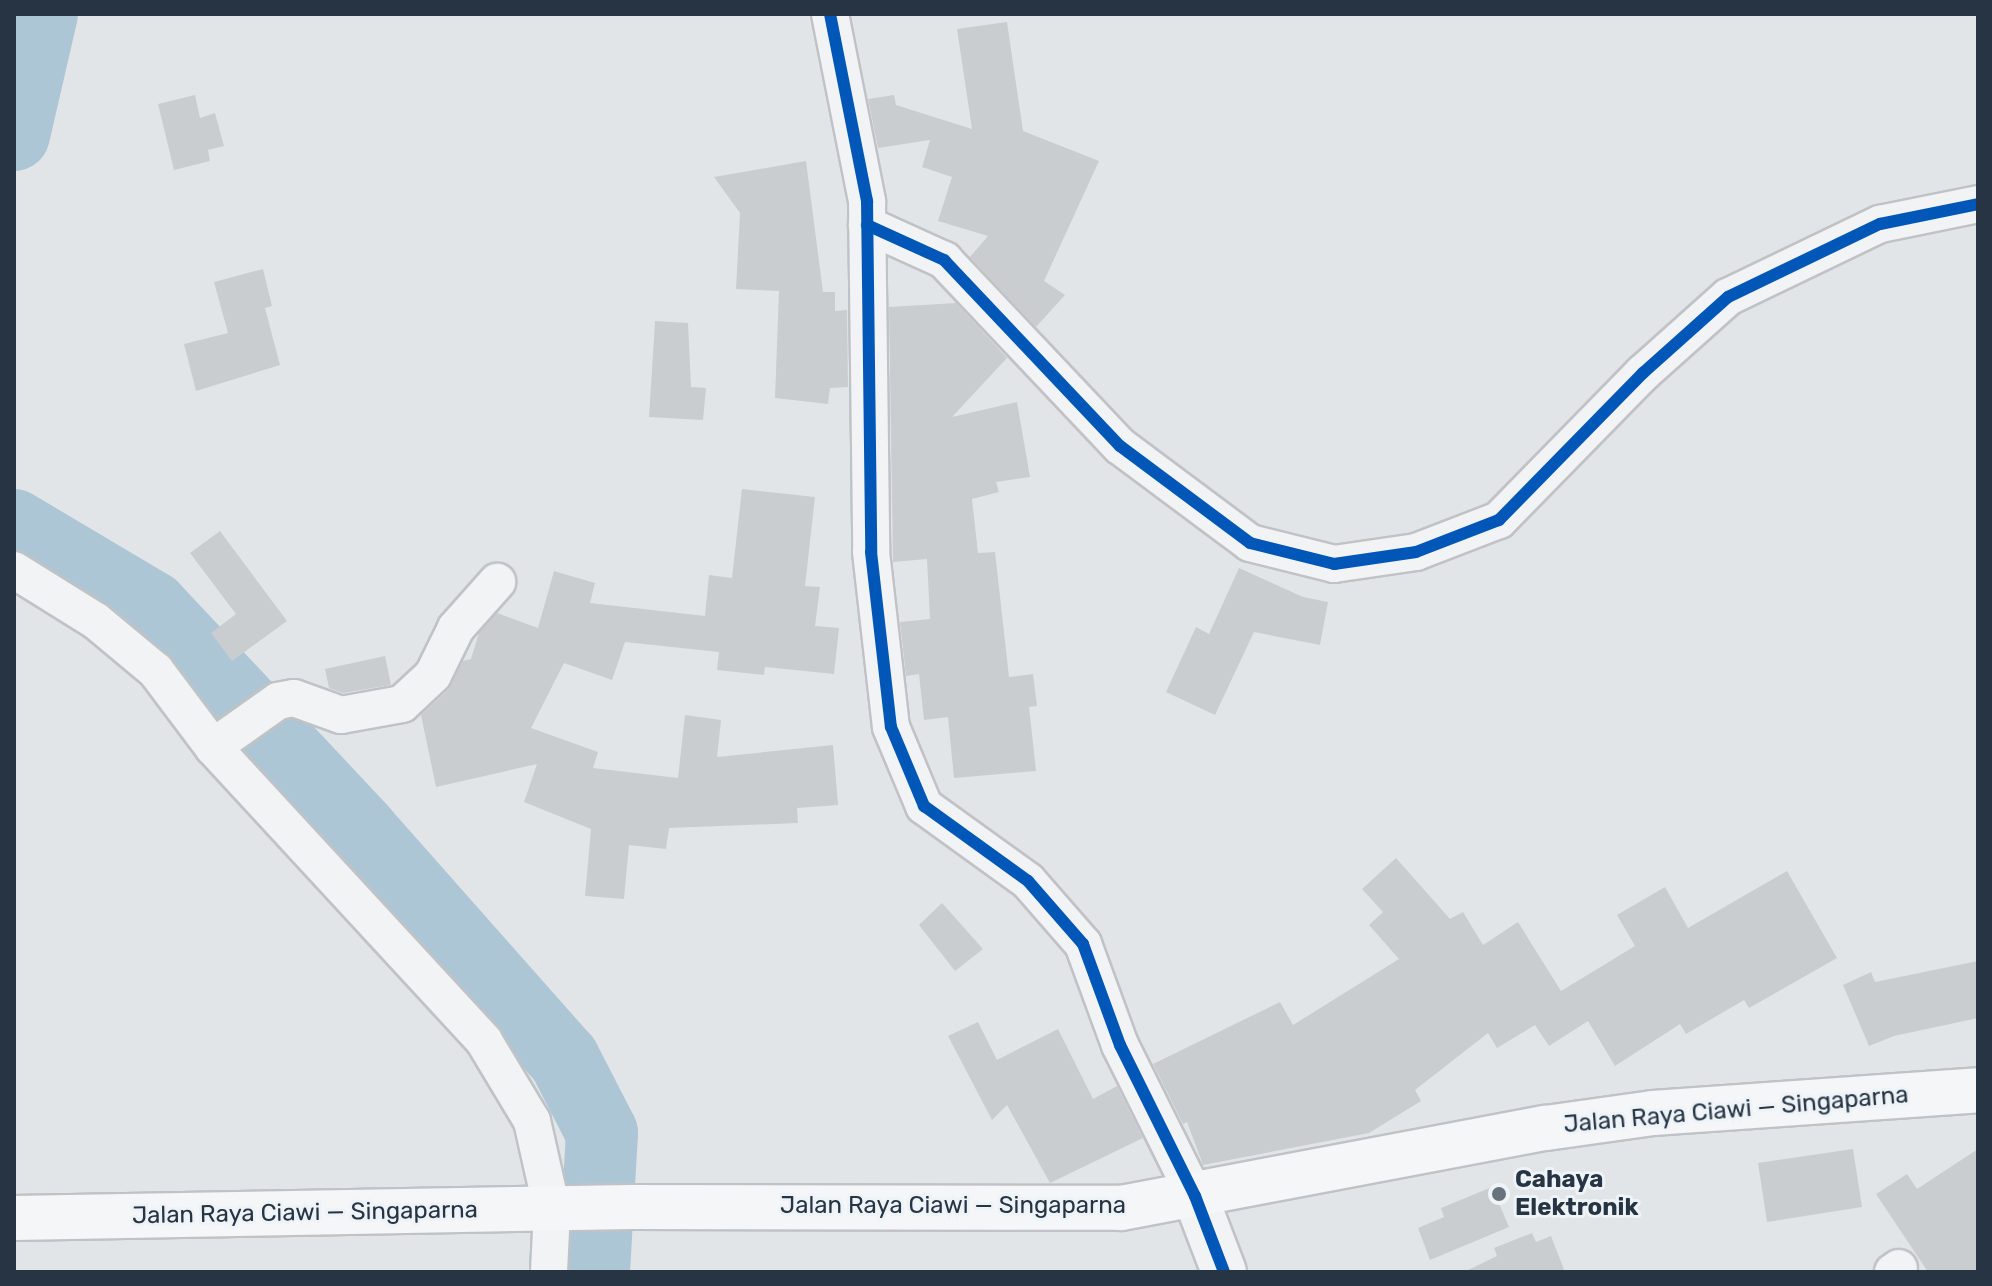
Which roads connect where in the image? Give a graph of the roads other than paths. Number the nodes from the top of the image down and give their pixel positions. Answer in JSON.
{"nodes":[{"id":1,"x":830,"y":14,"type":"edge"},
{"id":2,"x":1978,"y":204,"type":"edge"},
{"id":3,"x":867,"y":225,"type":"junction"},
{"id":4,"x":14,"y":570,"type":"edge"},
{"id":5,"x":497,"y":582,"type":"dead end"},
{"id":6,"x":213,"y":747,"type":"junction"},
{"id":7,"x":1978,"y":1090,"type":"edge"},
{"id":8,"x":1195,"y":1196,"type":"junction"},
{"id":9,"x":564,"y":1210,"type":"junction"},
{"id":10,"x":14,"y":1218,"type":"edge"},
{"id":11,"x":549,"y":1272,"type":"edge"},
{"id":12,"x":1224,"y":1272,"type":"edge"}],
"edges":[{"from":1,"to":3,"type":"street"},
{"from":2,"to":3,"type":"street"},
{"from":3,"to":8,"type":"street"},
{"from":4,"to":6,"type":"street"},
{"from":5,"to":6,"type":"street"},
{"from":6,"to":9,"type":"street"},
{"from":7,"to":8,"type":"main road","name":"Jalan Raya Ciawi — Singaparna"},
{"from":8,"to":9,"type":"main road","name":"Jalan Raya Ciawi — Singaparna"},
{"from":8,"to":12,"type":"street"},
{"from":9,"to":10,"type":"main road","name":"Jalan Raya Ciawi — Singaparna"},
{"from":9,"to":11,"type":"street"}]}
